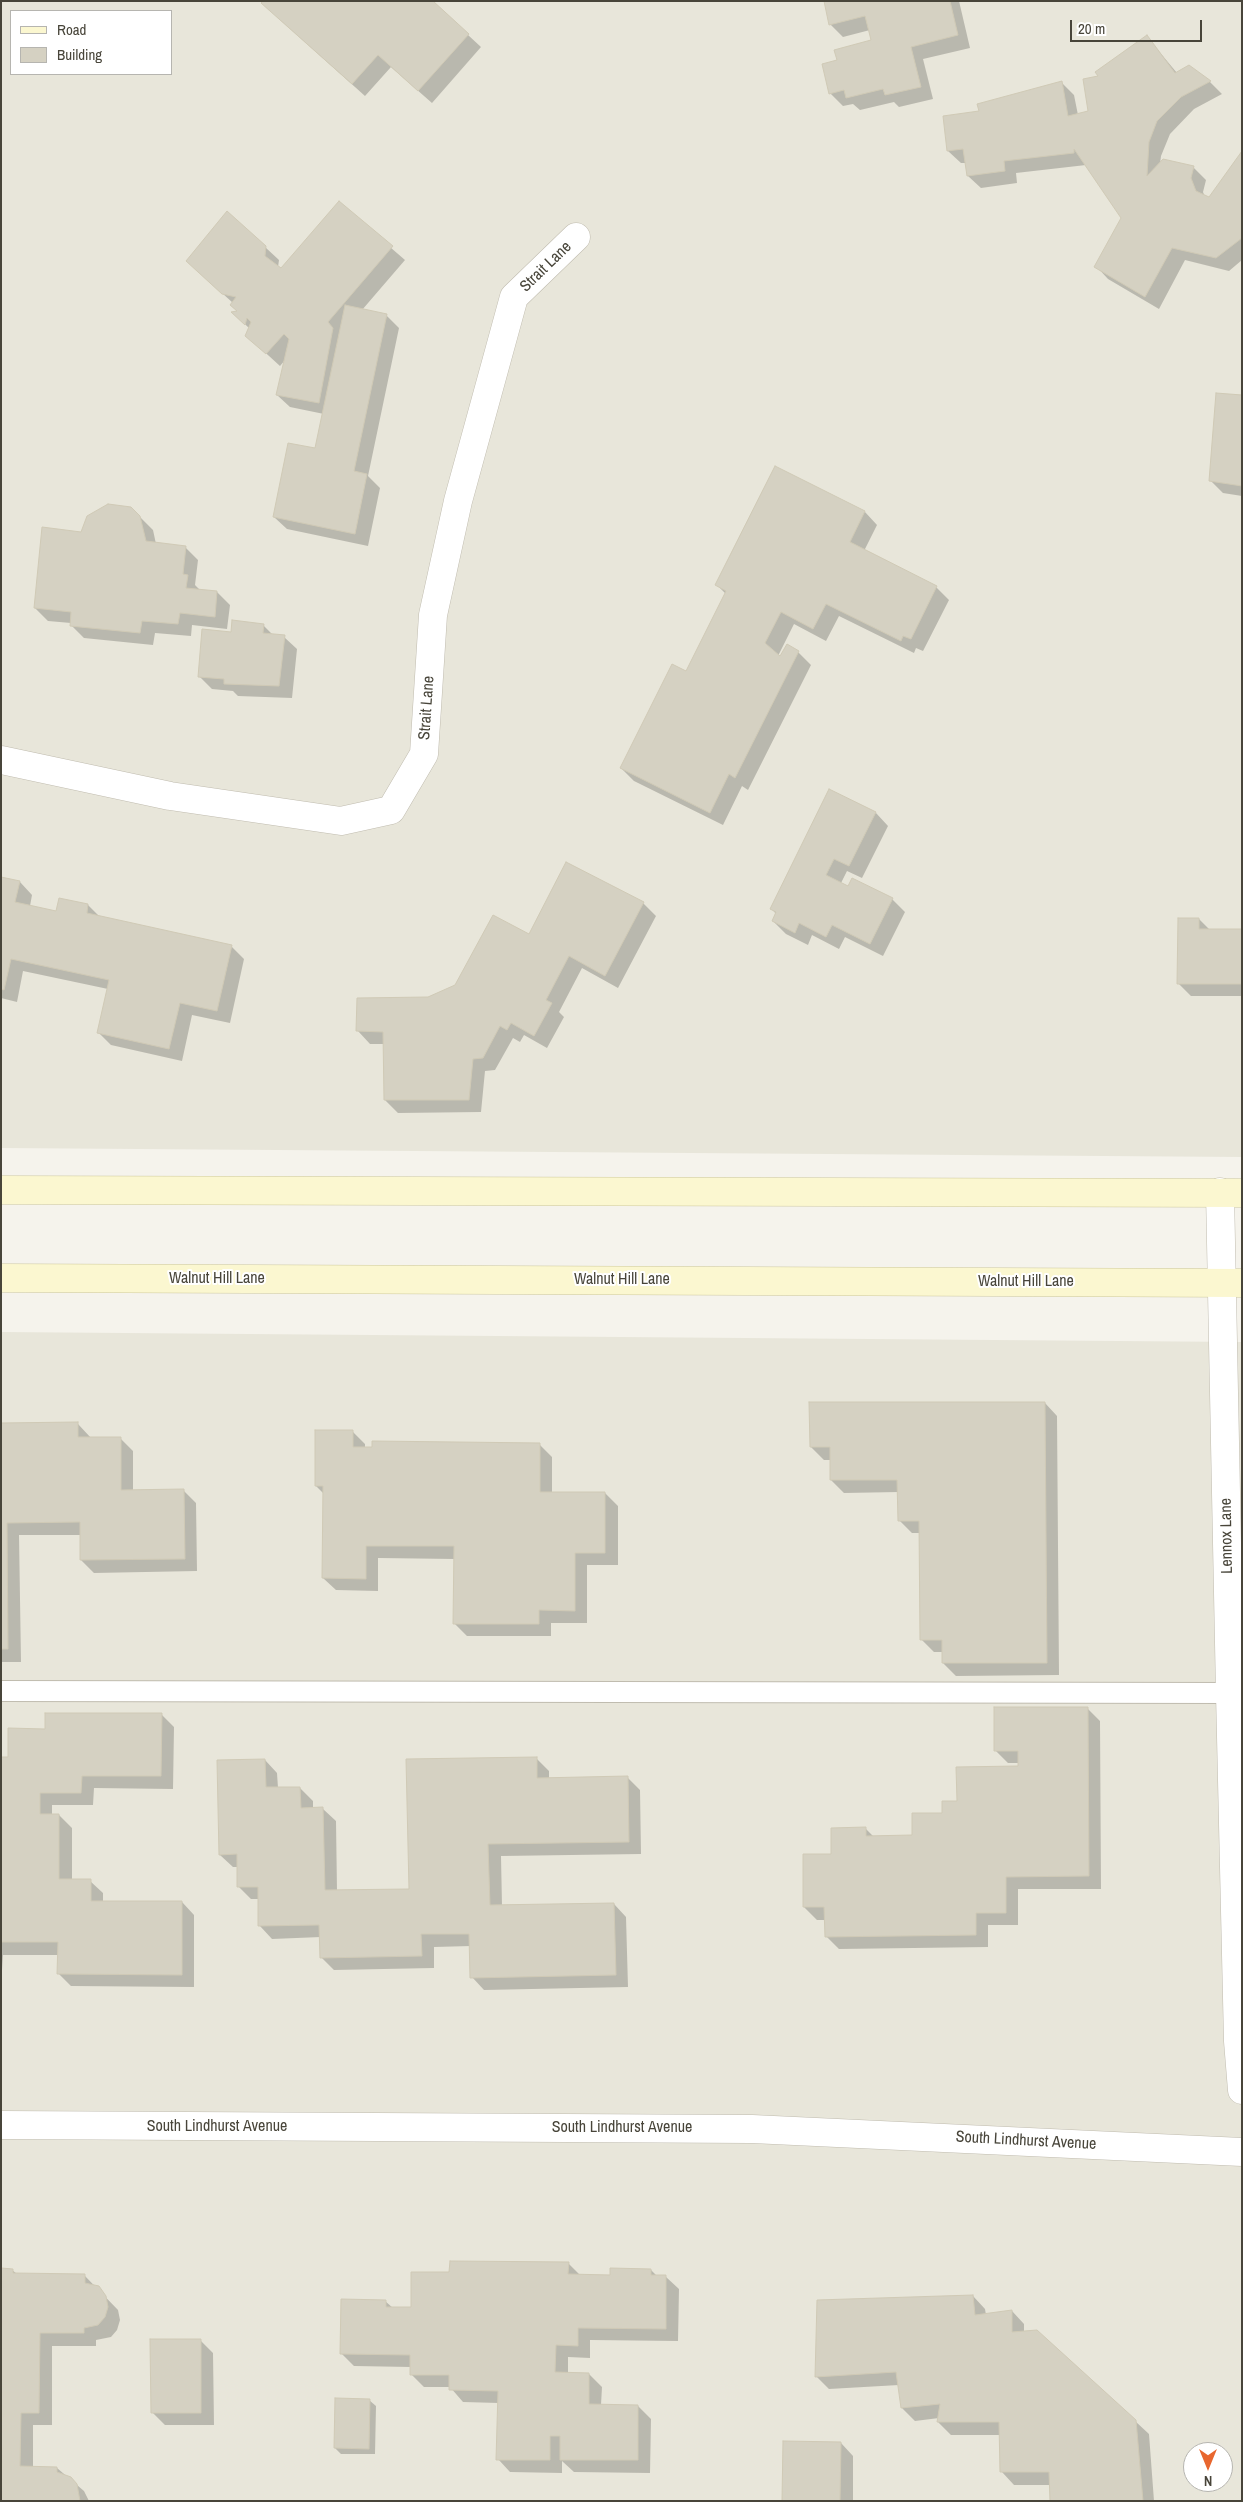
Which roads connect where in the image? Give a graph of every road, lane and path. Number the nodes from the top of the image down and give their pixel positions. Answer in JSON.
{"nodes":[{"id":1,"x":576,"y":237,"type":"dead end"},
{"id":2,"x":1,"y":760,"type":"edge"},
{"id":3,"x":1,"y":1190,"type":"edge"},
{"id":4,"x":1231,"y":1192,"type":"edge"},
{"id":5,"x":1,"y":1278,"type":"edge"},
{"id":6,"x":1232,"y":1283,"type":"edge"},
{"id":7,"x":1,"y":1691,"type":"edge"},
{"id":8,"x":1230,"y":1693,"type":"junction"},
{"id":9,"x":1242,"y":2090,"type":"edge"},
{"id":10,"x":1,"y":2126,"type":"edge"},
{"id":11,"x":1242,"y":2152,"type":"edge"}],
"edges":[{"from":1,"to":2,"type":"street","name":"Strait Lane"},
{"from":3,"to":4,"type":"main road"},
{"from":4,"to":6,"type":"street","name":"Lennox Lane"},
{"from":5,"to":6,"type":"main road","name":"Walnut Hill Lane"},
{"from":6,"to":8,"type":"street","name":"Lennox Lane"},
{"from":7,"to":8,"type":"lane"},
{"from":8,"to":9,"type":"street","name":"Lennox Lane"},
{"from":10,"to":11,"type":"street","name":"South Lindhurst Avenue"}]}
